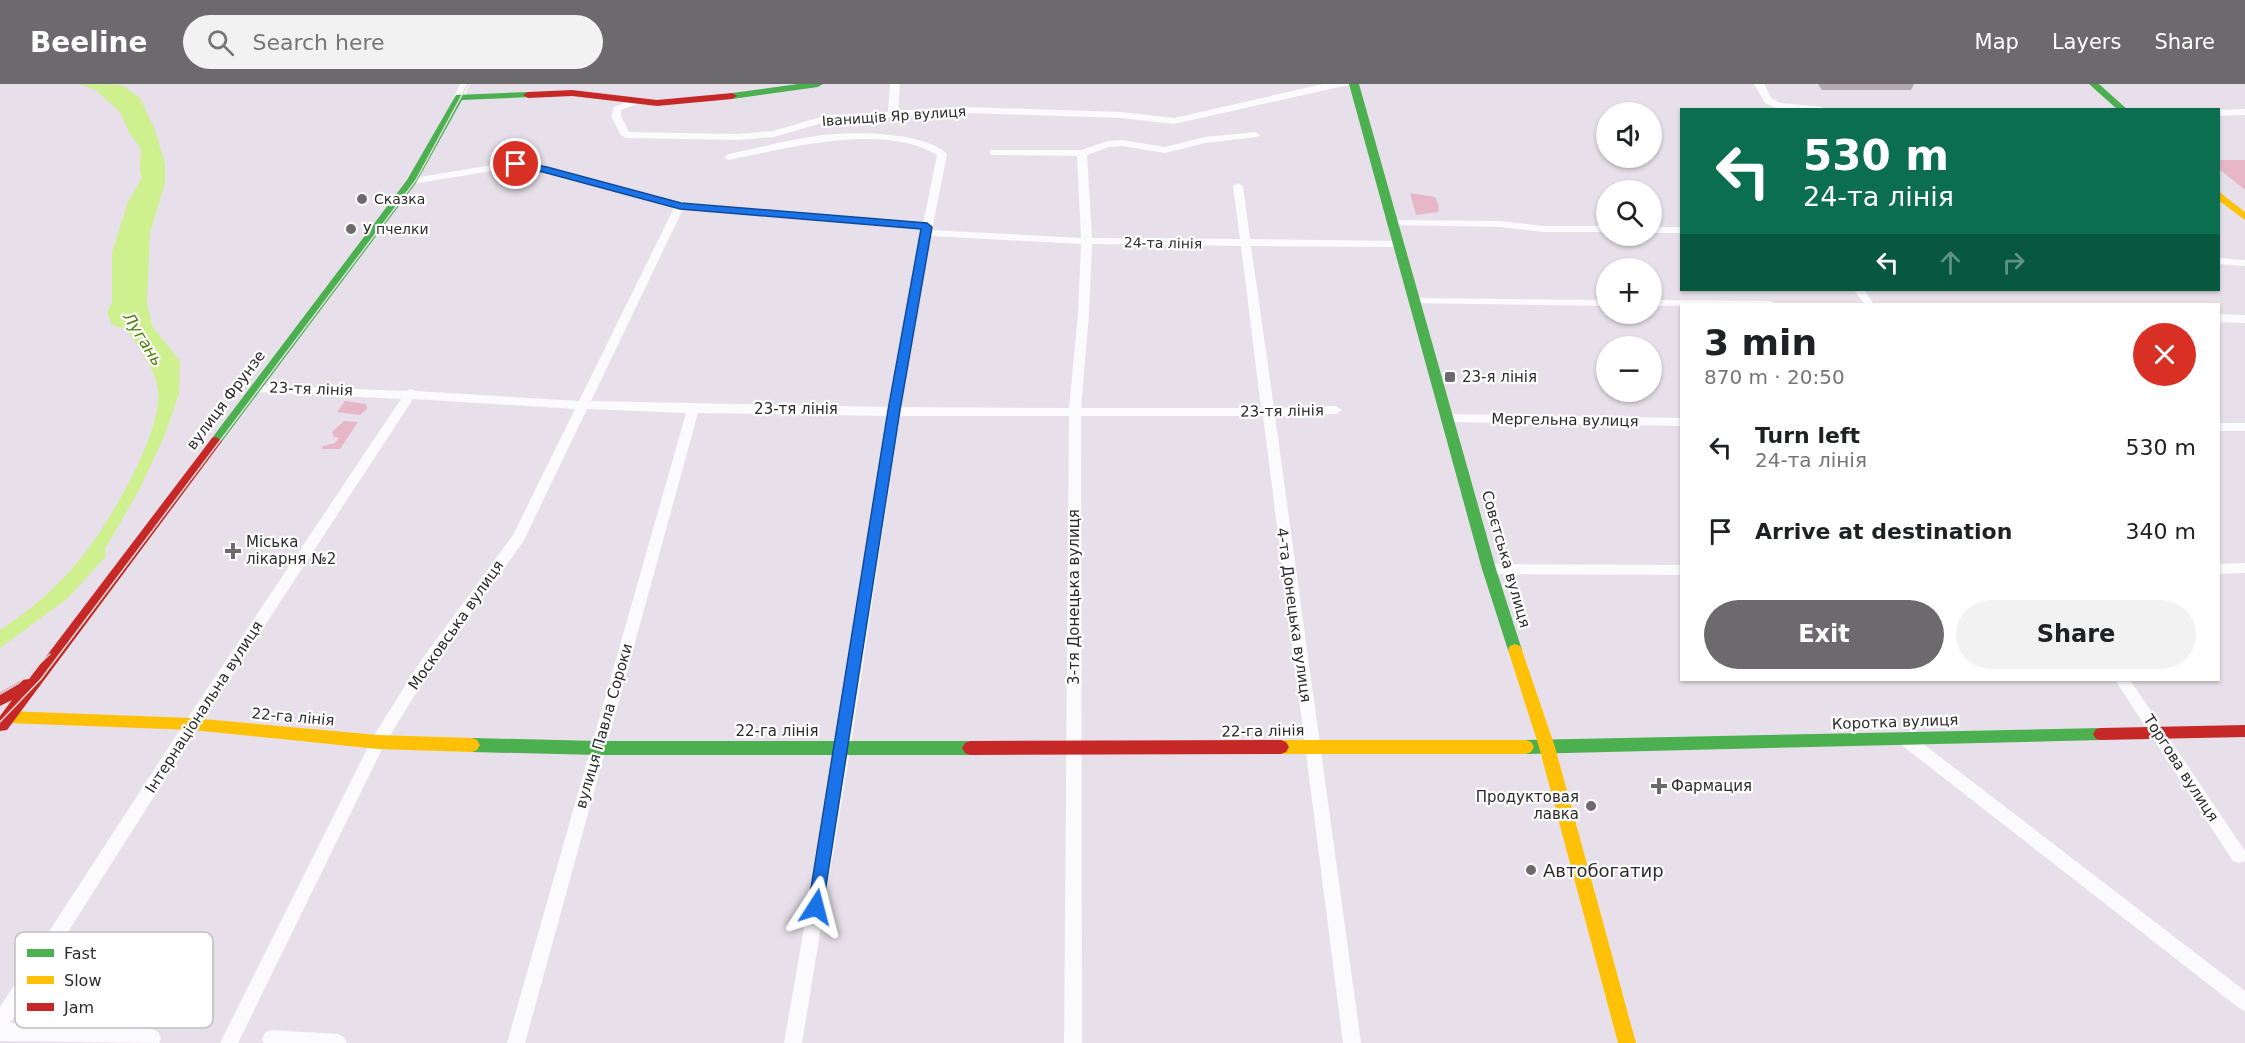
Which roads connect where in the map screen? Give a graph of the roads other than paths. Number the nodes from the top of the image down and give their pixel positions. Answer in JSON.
{"nodes":[{"id":1,"x":818,"y":84,"type":"edge"},
{"id":2,"x":895,"y":84,"type":"edge"},
{"id":3,"x":1348,"y":84,"type":"edge"},
{"id":4,"x":1354,"y":84,"type":"edge"},
{"id":5,"x":1759,"y":84,"type":"edge"},
{"id":6,"x":2094,"y":84,"type":"edge"},
{"id":7,"x":2107,"y":84,"type":"edge"},
{"id":8,"x":755,"y":88,"type":"edge"},
{"id":9,"x":462,"y":90,"type":"edge"},
{"id":10,"x":634,"y":102,"type":"junction"},
{"id":11,"x":1800,"y":108,"type":"edge"},
{"id":12,"x":2122,"y":108,"type":"edge"},
{"id":13,"x":2134,"y":108,"type":"edge"},
{"id":14,"x":2245,"y":112,"type":"edge"},
{"id":15,"x":893,"y":113,"type":"junction"},
{"id":16,"x":2220,"y":113,"type":"edge"},
{"id":17,"x":1177,"y":135,"type":"junction"},
{"id":18,"x":1255,"y":135,"type":"dead end"},
{"id":19,"x":993,"y":152,"type":"dead end"},
{"id":20,"x":1082,"y":153,"type":"junction"},
{"id":21,"x":729,"y":157,"type":"dead end"},
{"id":22,"x":412,"y":181,"type":"junction"},
{"id":23,"x":2220,"y":184,"type":"edge"},
{"id":24,"x":1238,"y":186,"type":"dead end"},
{"id":25,"x":2220,"y":196,"type":"edge"},
{"id":26,"x":2245,"y":205,"type":"edge"},
{"id":27,"x":680,"y":206,"type":"junction"},
{"id":28,"x":2245,"y":217,"type":"edge"},
{"id":29,"x":1394,"y":223,"type":"junction"},
{"id":30,"x":927,"y":230,"type":"junction"},
{"id":31,"x":1596,"y":230,"type":"edge"},
{"id":32,"x":1662,"y":230,"type":"edge"},
{"id":33,"x":1680,"y":230,"type":"edge"},
{"id":34,"x":1088,"y":241,"type":"junction"},
{"id":35,"x":1400,"y":244,"type":"junction"},
{"id":36,"x":1248,"y":245,"type":"junction"},
{"id":37,"x":2220,"y":261,"type":"edge"},
{"id":38,"x":2245,"y":263,"type":"edge"},
{"id":39,"x":1416,"y":301,"type":"junction"},
{"id":40,"x":1596,"y":303,"type":"edge"},
{"id":41,"x":1662,"y":303,"type":"edge"},
{"id":42,"x":1680,"y":303,"type":"edge"},
{"id":43,"x":2220,"y":318,"type":"edge"},
{"id":44,"x":2245,"y":319,"type":"edge"},
{"id":45,"x":256,"y":388,"type":"junction"},
{"id":46,"x":411,"y":393,"type":"junction"},
{"id":47,"x":585,"y":405,"type":"junction"},
{"id":48,"x":693,"y":409,"type":"junction"},
{"id":49,"x":894,"y":410,"type":"junction"},
{"id":50,"x":1336,"y":410,"type":"dead end"},
{"id":51,"x":1076,"y":412,"type":"junction"},
{"id":52,"x":1268,"y":412,"type":"junction"},
{"id":53,"x":1449,"y":418,"type":"junction"},
{"id":54,"x":1680,"y":422,"type":"edge"},
{"id":55,"x":2220,"y":427,"type":"edge"},
{"id":56,"x":2245,"y":427,"type":"edge"},
{"id":57,"x":2245,"y":568,"type":"edge"},
{"id":58,"x":1489,"y":569,"type":"junction"},
{"id":59,"x":2220,"y":569,"type":"edge"},
{"id":60,"x":1680,"y":570,"type":"edge"},
{"id":61,"x":37,"y":678,"type":"junction"},
{"id":62,"x":2123,"y":681,"type":"edge"},
{"id":63,"x":0,"y":700,"type":"edge"},
{"id":64,"x":4,"y":722,"type":"edge"},
{"id":65,"x":192,"y":724,"type":"junction"},
{"id":66,"x":2245,"y":731,"type":"edge"},
{"id":67,"x":2158,"y":733,"type":"junction"},
{"id":68,"x":1904,"y":738,"type":"junction"},
{"id":69,"x":378,"y":742,"type":"junction"},
{"id":70,"x":1312,"y":747,"type":"junction"},
{"id":71,"x":1547,"y":747,"type":"junction"},
{"id":72,"x":597,"y":748,"type":"junction"},
{"id":73,"x":843,"y":748,"type":"junction"},
{"id":74,"x":1074,"y":749,"type":"junction"},
{"id":75,"x":2239,"y":856,"type":"dead end"},
{"id":76,"x":58,"y":932,"type":"edge"},
{"id":77,"x":15,"y":1000,"type":"edge"},
{"id":78,"x":2245,"y":1002,"type":"edge"},
{"id":79,"x":0,"y":1023,"type":"edge"},
{"id":80,"x":0,"y":1032,"type":"edge"},
{"id":81,"x":152,"y":1038,"type":"dead end"},
{"id":82,"x":272,"y":1039,"type":"dead end"},
{"id":83,"x":229,"y":1043,"type":"edge"},
{"id":84,"x":338,"y":1043,"type":"edge"},
{"id":85,"x":516,"y":1043,"type":"edge"},
{"id":86,"x":793,"y":1043,"type":"edge"},
{"id":87,"x":1073,"y":1043,"type":"edge"},
{"id":88,"x":1352,"y":1043,"type":"edge"},
{"id":89,"x":1627,"y":1043,"type":"edge"}],
"edges":[{"from":1,"to":8,"type":"street"},
{"from":2,"to":15,"type":"street"},
{"from":3,"to":17,"type":"street"},
{"from":4,"to":29,"type":"street","name":"Совєтська вулиця"},
{"from":5,"to":11,"type":"street"},
{"from":6,"to":12,"type":"street"},
{"from":7,"to":13,"type":"street"},
{"from":8,"to":10,"type":"street"},
{"from":9,"to":10,"type":"street"},
{"from":9,"to":22,"type":"street","name":"вулиця Фрунзе"},
{"from":10,"to":15,"type":"street","name":"Іванищів Яр вулиця"},
{"from":14,"to":16,"type":"street"},
{"from":15,"to":17,"type":"street","name":"Іванищів Яр вулиця"},
{"from":17,"to":18,"type":"street"},
{"from":17,"to":20,"type":"street"},
{"from":19,"to":20,"type":"street"},
{"from":20,"to":34,"type":"street","name":"3-тя Донецька вулиця"},
{"from":21,"to":30,"type":"street"},
{"from":22,"to":27,"type":"street","name":"24-та лінія"},
{"from":22,"to":45,"type":"street","name":"вулиця Фрунзе"},
{"from":23,"to":26,"type":"street"},
{"from":24,"to":36,"type":"street","name":"4-та Донецька вулиця"},
{"from":25,"to":28,"type":"street"},
{"from":27,"to":30,"type":"street","name":"24-та лінія"},
{"from":27,"to":47,"type":"street","name":"Московська вулиця"},
{"from":29,"to":31,"type":"street"},
{"from":29,"to":35,"type":"street","name":"Совєтська вулиця"},
{"from":30,"to":34,"type":"street","name":"24-та лінія"},
{"from":30,"to":49,"type":"street"},
{"from":32,"to":33,"type":"street"},
{"from":34,"to":36,"type":"street","name":"24-та лінія"},
{"from":34,"to":51,"type":"street","name":"3-тя Донецька вулиця"},
{"from":35,"to":36,"type":"street","name":"24-та лінія"},
{"from":35,"to":39,"type":"street","name":"Совєтська вулиця"},
{"from":36,"to":52,"type":"street","name":"4-та Донецька вулиця"},
{"from":37,"to":38,"type":"street"},
{"from":39,"to":40,"type":"street"},
{"from":39,"to":53,"type":"street","name":"Совєтська вулиця"},
{"from":41,"to":42,"type":"street"},
{"from":43,"to":44,"type":"street"},
{"from":45,"to":46,"type":"street","name":"23-тя лінія"},
{"from":45,"to":61,"type":"street","name":"вулиця Фрунзе"},
{"from":46,"to":47,"type":"street","name":"23-тя лінія"},
{"from":46,"to":65,"type":"street","name":"Інтернаціональна вулиця"},
{"from":47,"to":48,"type":"street","name":"23-тя лінія"},
{"from":47,"to":69,"type":"street","name":"Московська вулиця"},
{"from":48,"to":49,"type":"street","name":"23-тя лінія"},
{"from":48,"to":72,"type":"street","name":"вулиця Павла Сороки"},
{"from":49,"to":51,"type":"street","name":"23-тя лінія"},
{"from":49,"to":73,"type":"street"},
{"from":50,"to":52,"type":"street","name":"23-тя лінія"},
{"from":51,"to":52,"type":"street","name":"23-тя лінія"},
{"from":51,"to":74,"type":"street","name":"3-тя Донецька вулиця"},
{"from":52,"to":70,"type":"street","name":"4-та Донецька вулиця"},
{"from":53,"to":54,"type":"street","name":"Мергельна вулиця"},
{"from":53,"to":58,"type":"street","name":"Совєтська вулиця"},
{"from":55,"to":56,"type":"street"},
{"from":57,"to":59,"type":"street"},
{"from":58,"to":60,"type":"street"},
{"from":58,"to":71,"type":"street","name":"Совєтська вулиця"},
{"from":61,"to":63,"type":"street"},
{"from":61,"to":64,"type":"street","name":"вулиця Фрунзе"},
{"from":62,"to":67,"type":"street","name":"Торгова вулиця"},
{"from":64,"to":65,"type":"street","name":"22-га лінія"},
{"from":65,"to":69,"type":"street","name":"22-га лінія"},
{"from":65,"to":76,"type":"street","name":"Інтернаціональна вулиця"},
{"from":66,"to":67,"type":"street","name":"Коротка вулиця"},
{"from":67,"to":68,"type":"street","name":"Коротка вулиця"},
{"from":67,"to":75,"type":"street","name":"Торгова вулиця"},
{"from":68,"to":71,"type":"street","name":"Коротка вулиця"},
{"from":68,"to":78,"type":"street"},
{"from":69,"to":72,"type":"street","name":"22-га лінія"},
{"from":69,"to":83,"type":"street","name":"Московська вулиця"},
{"from":70,"to":71,"type":"street","name":"22-га лінія"},
{"from":70,"to":74,"type":"street","name":"22-га лінія"},
{"from":70,"to":88,"type":"street","name":"4-та Донецька вулиця"},
{"from":71,"to":89,"type":"street","name":"Совєтська вулиця"},
{"from":72,"to":73,"type":"street","name":"22-га лінія"},
{"from":72,"to":85,"type":"street","name":"вулиця Павла Сороки"},
{"from":73,"to":74,"type":"street","name":"22-га лінія"},
{"from":73,"to":86,"type":"street"},
{"from":74,"to":87,"type":"street","name":"3-тя Донецька вулиця"},
{"from":77,"to":79,"type":"street","name":"Інтернаціональна вулиця"},
{"from":80,"to":81,"type":"street"},
{"from":82,"to":84,"type":"street"}]}
